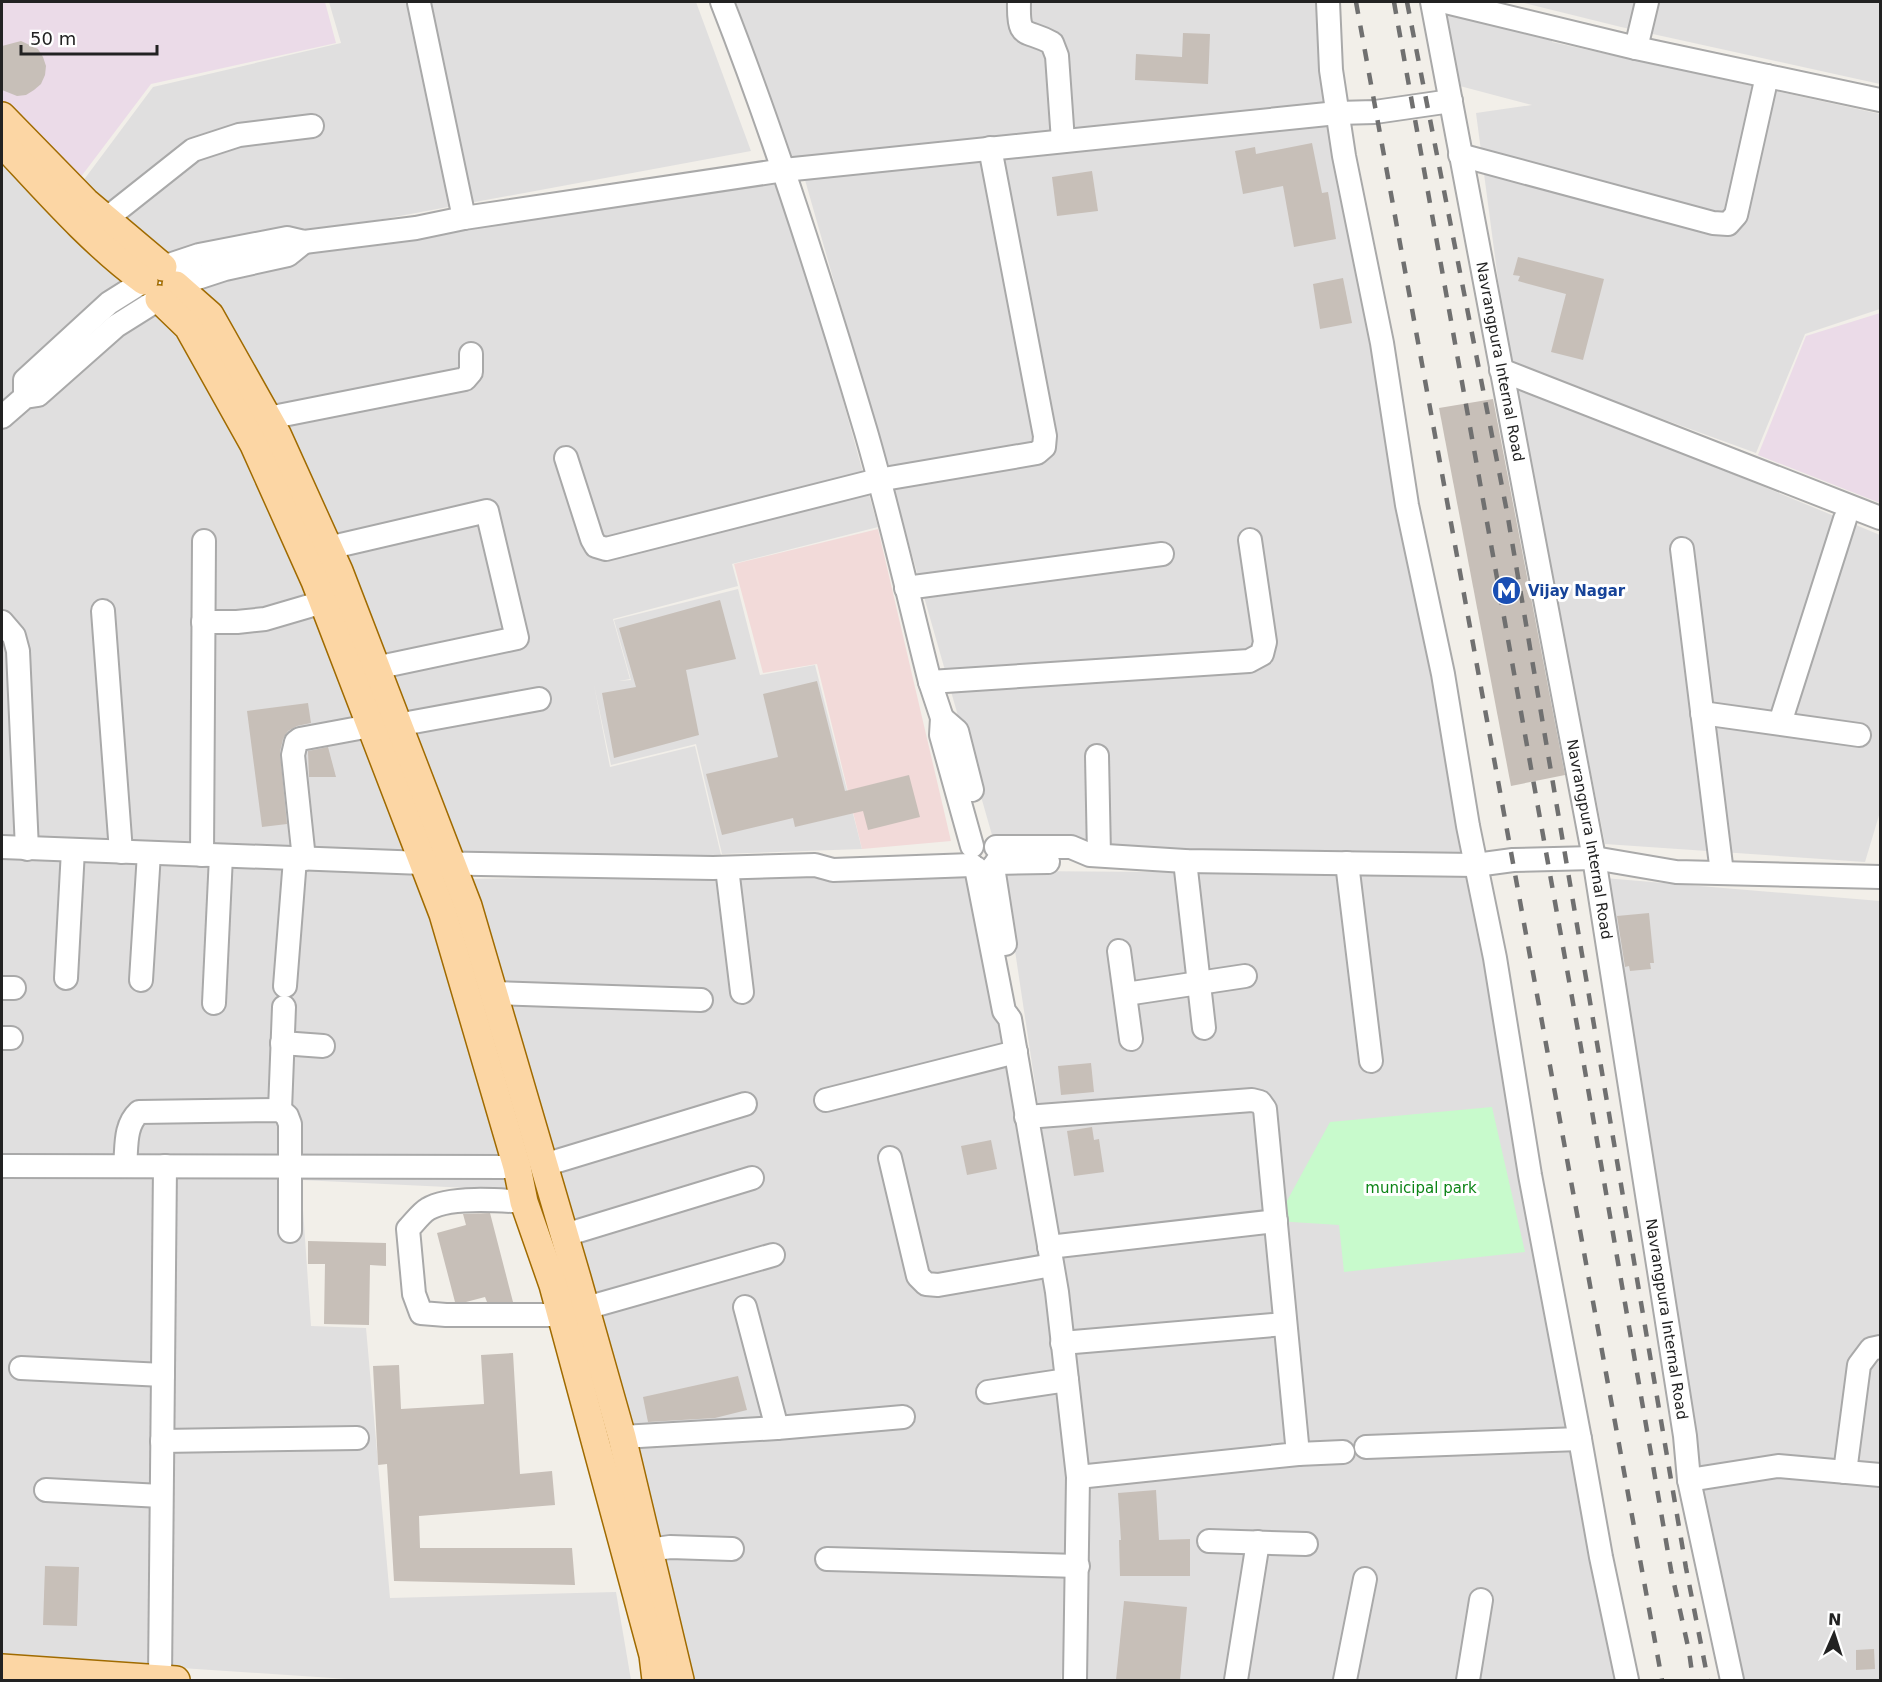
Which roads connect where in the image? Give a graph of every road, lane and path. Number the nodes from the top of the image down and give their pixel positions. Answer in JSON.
{"nodes":[{"id":1,"x":722,"y":2,"type":"edge"},
{"id":2,"x":1019,"y":2,"type":"edge"},
{"id":3,"x":1328,"y":2,"type":"edge"},
{"id":4,"x":1432,"y":2,"type":"edge"},
{"id":5,"x":1446,"y":2,"type":"edge"},
{"id":6,"x":1647,"y":2,"type":"edge"},
{"id":7,"x":419,"y":3,"type":"dead end"},
{"id":8,"x":1636,"y":48,"type":"junction"},
{"id":9,"x":1767,"y":76,"type":"junction"},
{"id":10,"x":1881,"y":100,"type":"edge"},
{"id":11,"x":1451,"y":101,"type":"junction"},
{"id":12,"x":1337,"y":113,"type":"junction"},
{"id":13,"x":2,"y":116,"type":"edge"},
{"id":14,"x":312,"y":126,"type":"dead end"},
{"id":15,"x":1063,"y":141,"type":"junction"},
{"id":16,"x":2,"y":143,"type":"edge"},
{"id":17,"x":990,"y":148,"type":"junction"},
{"id":18,"x":1460,"y":155,"type":"junction"},
{"id":19,"x":784,"y":170,"type":"junction"},
{"id":20,"x":464,"y":218,"type":"junction"},
{"id":21,"x":106,"y":219,"type":"junction"},
{"id":22,"x":161,"y":283,"type":"junction"},
{"id":23,"x":471,"y":354,"type":"dead end"},
{"id":24,"x":1502,"y":370,"type":"junction"},
{"id":25,"x":10,"y":403,"type":"edge"},
{"id":26,"x":268,"y":418,"type":"junction"},
{"id":27,"x":566,"y":458,"type":"dead end"},
{"id":28,"x":878,"y":480,"type":"junction"},
{"id":29,"x":1881,"y":518,"type":"edge"},
{"id":30,"x":1845,"y":519,"type":"dead end"},
{"id":31,"x":1250,"y":540,"type":"dead end"},
{"id":32,"x":204,"y":542,"type":"dead end"},
{"id":33,"x":328,"y":548,"type":"junction"},
{"id":34,"x":1682,"y":549,"type":"dead end"},
{"id":35,"x":1162,"y":554,"type":"dead end"},
{"id":36,"x":906,"y":588,"type":"junction"},
{"id":37,"x":323,"y":602,"type":"junction"},
{"id":38,"x":103,"y":611,"type":"dead end"},
{"id":39,"x":203,"y":621,"type":"junction"},
{"id":40,"x":2,"y":622,"type":"edge"},
{"id":41,"x":375,"y":668,"type":"junction"},
{"id":42,"x":930,"y":682,"type":"junction"},
{"id":43,"x":539,"y":699,"type":"dead end"},
{"id":44,"x":1702,"y":712,"type":"junction"},
{"id":45,"x":1780,"y":723,"type":"junction"},
{"id":46,"x":397,"y":725,"type":"junction"},
{"id":47,"x":370,"y":726,"type":"junction"},
{"id":48,"x":1859,"y":735,"type":"dead end"},
{"id":49,"x":1097,"y":756,"type":"dead end"},
{"id":50,"x":2,"y":847,"type":"edge"},
{"id":51,"x":27,"y":849,"type":"junction"},
{"id":52,"x":73,"y":850,"type":"junction"},
{"id":53,"x":121,"y":852,"type":"junction"},
{"id":54,"x":149,"y":853,"type":"junction"},
{"id":55,"x":1095,"y":855,"type":"junction"},
{"id":56,"x":212,"y":856,"type":"junction"},
{"id":57,"x":982,"y":856,"type":"junction"},
{"id":58,"x":1593,"y":858,"type":"junction"},
{"id":59,"x":300,"y":859,"type":"junction"},
{"id":60,"x":1185,"y":861,"type":"junction"},
{"id":61,"x":423,"y":863,"type":"junction"},
{"id":62,"x":1347,"y":863,"type":"junction"},
{"id":63,"x":451,"y":864,"type":"junction"},
{"id":64,"x":1476,"y":864,"type":"junction"},
{"id":65,"x":727,"y":868,"type":"junction"},
{"id":66,"x":1722,"y":873,"type":"junction"},
{"id":67,"x":1879,"y":873,"type":"edge"},
{"id":68,"x":1119,"y":951,"type":"dead end"},
{"id":69,"x":1245,"y":976,"type":"dead end"},
{"id":70,"x":66,"y":978,"type":"dead end"},
{"id":71,"x":141,"y":981,"type":"dead end"},
{"id":72,"x":1198,"y":983,"type":"junction"},
{"id":73,"x":742,"y":992,"type":"dead end"},
{"id":74,"x":493,"y":993,"type":"junction"},
{"id":75,"x":1126,"y":994,"type":"junction"},
{"id":76,"x":701,"y":1000,"type":"dead end"},
{"id":77,"x":214,"y":1003,"type":"dead end"},
{"id":78,"x":1204,"y":1028,"type":"dead end"},
{"id":79,"x":1131,"y":1039,"type":"dead end"},
{"id":80,"x":282,"y":1043,"type":"junction"},
{"id":81,"x":323,"y":1046,"type":"dead end"},
{"id":82,"x":1016,"y":1052,"type":"junction"},
{"id":83,"x":1371,"y":1061,"type":"dead end"},
{"id":84,"x":826,"y":1101,"type":"dead end"},
{"id":85,"x":745,"y":1104,"type":"dead end"},
{"id":86,"x":279,"y":1110,"type":"junction"},
{"id":87,"x":1026,"y":1117,"type":"junction"},
{"id":88,"x":890,"y":1158,"type":"dead end"},
{"id":89,"x":2,"y":1166,"type":"edge"},
{"id":90,"x":125,"y":1166,"type":"junction"},
{"id":91,"x":165,"y":1166,"type":"junction"},
{"id":92,"x":290,"y":1166,"type":"junction"},
{"id":93,"x":530,"y":1166,"type":"junction"},
{"id":94,"x":752,"y":1178,"type":"dead end"},
{"id":95,"x":524,"y":1202,"type":"junction"},
{"id":96,"x":1276,"y":1221,"type":"junction"},
{"id":97,"x":290,"y":1231,"type":"dead end"},
{"id":98,"x":565,"y":1235,"type":"junction"},
{"id":99,"x":773,"y":1255,"type":"dead end"},
{"id":100,"x":1050,"y":1256,"type":"junction"},
{"id":101,"x":745,"y":1307,"type":"dead end"},
{"id":102,"x":573,"y":1311,"type":"junction"},
{"id":103,"x":1285,"y":1324,"type":"junction"},
{"id":104,"x":1062,"y":1343,"type":"junction"},
{"id":105,"x":1881,"y":1347,"type":"edge"},
{"id":106,"x":21,"y":1368,"type":"dead end"},
{"id":107,"x":163,"y":1375,"type":"junction"},
{"id":108,"x":1067,"y":1380,"type":"junction"},
{"id":109,"x":988,"y":1392,"type":"dead end"},
{"id":110,"x":903,"y":1417,"type":"dead end"},
{"id":111,"x":777,"y":1428,"type":"junction"},
{"id":112,"x":622,"y":1437,"type":"junction"},
{"id":113,"x":357,"y":1438,"type":"dead end"},
{"id":114,"x":1580,"y":1439,"type":"junction"},
{"id":115,"x":162,"y":1441,"type":"junction"},
{"id":116,"x":1366,"y":1447,"type":"dead end"},
{"id":117,"x":1342,"y":1452,"type":"dead end"},
{"id":118,"x":1298,"y":1454,"type":"junction"},
{"id":119,"x":1845,"y":1472,"type":"junction"},
{"id":120,"x":1881,"y":1475,"type":"edge"},
{"id":121,"x":1078,"y":1477,"type":"junction"},
{"id":122,"x":1689,"y":1480,"type":"junction"},
{"id":123,"x":46,"y":1490,"type":"dead end"},
{"id":124,"x":161,"y":1496,"type":"junction"},
{"id":125,"x":1209,"y":1541,"type":"dead end"},
{"id":126,"x":1258,"y":1542,"type":"junction"},
{"id":127,"x":1306,"y":1544,"type":"dead end"},
{"id":128,"x":649,"y":1550,"type":"junction"},
{"id":129,"x":732,"y":1550,"type":"dead end"},
{"id":130,"x":827,"y":1559,"type":"dead end"},
{"id":131,"x":1078,"y":1566,"type":"junction"},
{"id":132,"x":1365,"y":1579,"type":"dead end"},
{"id":133,"x":1481,"y":1600,"type":"dead end"},
{"id":134,"x":2,"y":1668,"type":"edge"},
{"id":135,"x":168,"y":1680,"type":"edge"},
{"id":136,"x":656,"y":1680,"type":"edge"},
{"id":137,"x":680,"y":1680,"type":"edge"},
{"id":138,"x":1075,"y":1680,"type":"edge"},
{"id":139,"x":1236,"y":1680,"type":"edge"},
{"id":140,"x":1345,"y":1680,"type":"edge"},
{"id":141,"x":1468,"y":1680,"type":"edge"},
{"id":142,"x":1627,"y":1680,"type":"edge"},
{"id":143,"x":1732,"y":1680,"type":"edge"}],
"edges":[{"from":1,"to":19,"type":"street"},
{"from":2,"to":15,"type":"street"},
{"from":3,"to":12,"type":"street"},
{"from":4,"to":11,"type":"street","name":"Navrangpura Internal Road"},
{"from":5,"to":8,"type":"street"},
{"from":6,"to":8,"type":"street"},
{"from":7,"to":20,"type":"street"},
{"from":8,"to":9,"type":"street"},
{"from":9,"to":10,"type":"street"},
{"from":9,"to":18,"type":"street"},
{"from":11,"to":12,"type":"street"},
{"from":11,"to":18,"type":"street","name":"Navrangpura Internal Road"},
{"from":12,"to":15,"type":"street"},
{"from":12,"to":64,"type":"street"},
{"from":13,"to":21,"type":"main road"},
{"from":14,"to":21,"type":"street"},
{"from":15,"to":17,"type":"street"},
{"from":16,"to":22,"type":"main road"},
{"from":17,"to":19,"type":"street"},
{"from":17,"to":28,"type":"street"},
{"from":18,"to":24,"type":"street","name":"Navrangpura Internal Road"},
{"from":19,"to":20,"type":"street"},
{"from":19,"to":28,"type":"street"},
{"from":20,"to":22,"type":"street"},
{"from":21,"to":22,"type":"main road"},
{"from":22,"to":25,"type":"street"},
{"from":22,"to":26,"type":"main road"},
{"from":22,"to":37,"type":"main road"},
{"from":23,"to":26,"type":"street"},
{"from":24,"to":29,"type":"street"},
{"from":24,"to":58,"type":"street","name":"Navrangpura Internal Road"},
{"from":26,"to":33,"type":"main road"},
{"from":27,"to":28,"type":"street"},
{"from":28,"to":36,"type":"street"},
{"from":30,"to":45,"type":"street"},
{"from":31,"to":42,"type":"street"},
{"from":32,"to":39,"type":"street"},
{"from":33,"to":41,"type":"main road"},
{"from":33,"to":41,"type":"street"},
{"from":34,"to":44,"type":"street"},
{"from":35,"to":36,"type":"street"},
{"from":36,"to":42,"type":"street"},
{"from":37,"to":39,"type":"street"},
{"from":37,"to":47,"type":"main road"},
{"from":38,"to":53,"type":"street"},
{"from":39,"to":56,"type":"street"},
{"from":40,"to":51,"type":"street"},
{"from":41,"to":46,"type":"main road"},
{"from":42,"to":57,"type":"street"},
{"from":43,"to":46,"type":"street"},
{"from":44,"to":45,"type":"street"},
{"from":44,"to":66,"type":"street"},
{"from":45,"to":48,"type":"street"},
{"from":46,"to":63,"type":"main road"},
{"from":47,"to":59,"type":"street"},
{"from":47,"to":61,"type":"main road"},
{"from":49,"to":55,"type":"street"},
{"from":50,"to":51,"type":"street"},
{"from":51,"to":52,"type":"street"},
{"from":52,"to":53,"type":"street"},
{"from":52,"to":70,"type":"street"},
{"from":53,"to":54,"type":"street"},
{"from":54,"to":56,"type":"street"},
{"from":54,"to":71,"type":"street"},
{"from":55,"to":57,"type":"street"},
{"from":55,"to":60,"type":"street"},
{"from":56,"to":59,"type":"street"},
{"from":56,"to":77,"type":"street"},
{"from":57,"to":65,"type":"street"},
{"from":57,"to":82,"type":"street"},
{"from":58,"to":64,"type":"street"},
{"from":58,"to":66,"type":"street"},
{"from":58,"to":122,"type":"street","name":"Navrangpura Internal Road"},
{"from":59,"to":61,"type":"street"},
{"from":59,"to":80,"type":"street"},
{"from":60,"to":62,"type":"street"},
{"from":60,"to":72,"type":"street"},
{"from":61,"to":63,"type":"street"},
{"from":61,"to":93,"type":"main road"},
{"from":62,"to":64,"type":"street"},
{"from":62,"to":83,"type":"street"},
{"from":63,"to":65,"type":"street"},
{"from":63,"to":74,"type":"main road"},
{"from":64,"to":114,"type":"street"},
{"from":65,"to":73,"type":"street"},
{"from":66,"to":67,"type":"street"},
{"from":68,"to":75,"type":"street"},
{"from":69,"to":72,"type":"street"},
{"from":72,"to":75,"type":"street"},
{"from":72,"to":78,"type":"street"},
{"from":74,"to":76,"type":"street"},
{"from":74,"to":93,"type":"main road"},
{"from":75,"to":79,"type":"street"},
{"from":80,"to":81,"type":"street"},
{"from":80,"to":86,"type":"street"},
{"from":82,"to":84,"type":"street"},
{"from":82,"to":87,"type":"street"},
{"from":85,"to":93,"type":"street"},
{"from":86,"to":90,"type":"street"},
{"from":86,"to":92,"type":"street"},
{"from":87,"to":96,"type":"street"},
{"from":87,"to":100,"type":"street"},
{"from":88,"to":100,"type":"street"},
{"from":89,"to":90,"type":"street"},
{"from":90,"to":91,"type":"street"},
{"from":91,"to":92,"type":"street"},
{"from":91,"to":107,"type":"street"},
{"from":92,"to":93,"type":"street"},
{"from":92,"to":97,"type":"street"},
{"from":93,"to":95,"type":"main road"},
{"from":93,"to":98,"type":"main road"},
{"from":94,"to":98,"type":"street"},
{"from":95,"to":102,"type":"main road"},
{"from":95,"to":102,"type":"street"},
{"from":96,"to":100,"type":"street"},
{"from":96,"to":103,"type":"street"},
{"from":98,"to":102,"type":"main road"},
{"from":99,"to":102,"type":"street"},
{"from":100,"to":104,"type":"street"},
{"from":101,"to":111,"type":"street"},
{"from":102,"to":112,"type":"main road"},
{"from":102,"to":136,"type":"main road"},
{"from":103,"to":104,"type":"street"},
{"from":103,"to":118,"type":"street"},
{"from":104,"to":108,"type":"street"},
{"from":105,"to":119,"type":"street"},
{"from":106,"to":107,"type":"street"},
{"from":107,"to":115,"type":"street"},
{"from":108,"to":109,"type":"street"},
{"from":108,"to":121,"type":"street"},
{"from":110,"to":111,"type":"street"},
{"from":111,"to":112,"type":"street"},
{"from":112,"to":128,"type":"main road"},
{"from":113,"to":115,"type":"street"},
{"from":114,"to":116,"type":"street"},
{"from":114,"to":142,"type":"street"},
{"from":115,"to":124,"type":"street"},
{"from":117,"to":118,"type":"street"},
{"from":118,"to":121,"type":"street"},
{"from":119,"to":120,"type":"street"},
{"from":119,"to":122,"type":"street"},
{"from":121,"to":131,"type":"street"},
{"from":122,"to":143,"type":"street","name":"Navrangpura Internal Road"},
{"from":123,"to":124,"type":"street"},
{"from":124,"to":135,"type":"street"},
{"from":125,"to":126,"type":"street"},
{"from":126,"to":127,"type":"street"},
{"from":126,"to":139,"type":"street"},
{"from":128,"to":129,"type":"street"},
{"from":128,"to":137,"type":"main road"},
{"from":130,"to":131,"type":"street"},
{"from":131,"to":138,"type":"street"},
{"from":132,"to":140,"type":"street"},
{"from":133,"to":141,"type":"street"},
{"from":134,"to":135,"type":"main road"}]}
